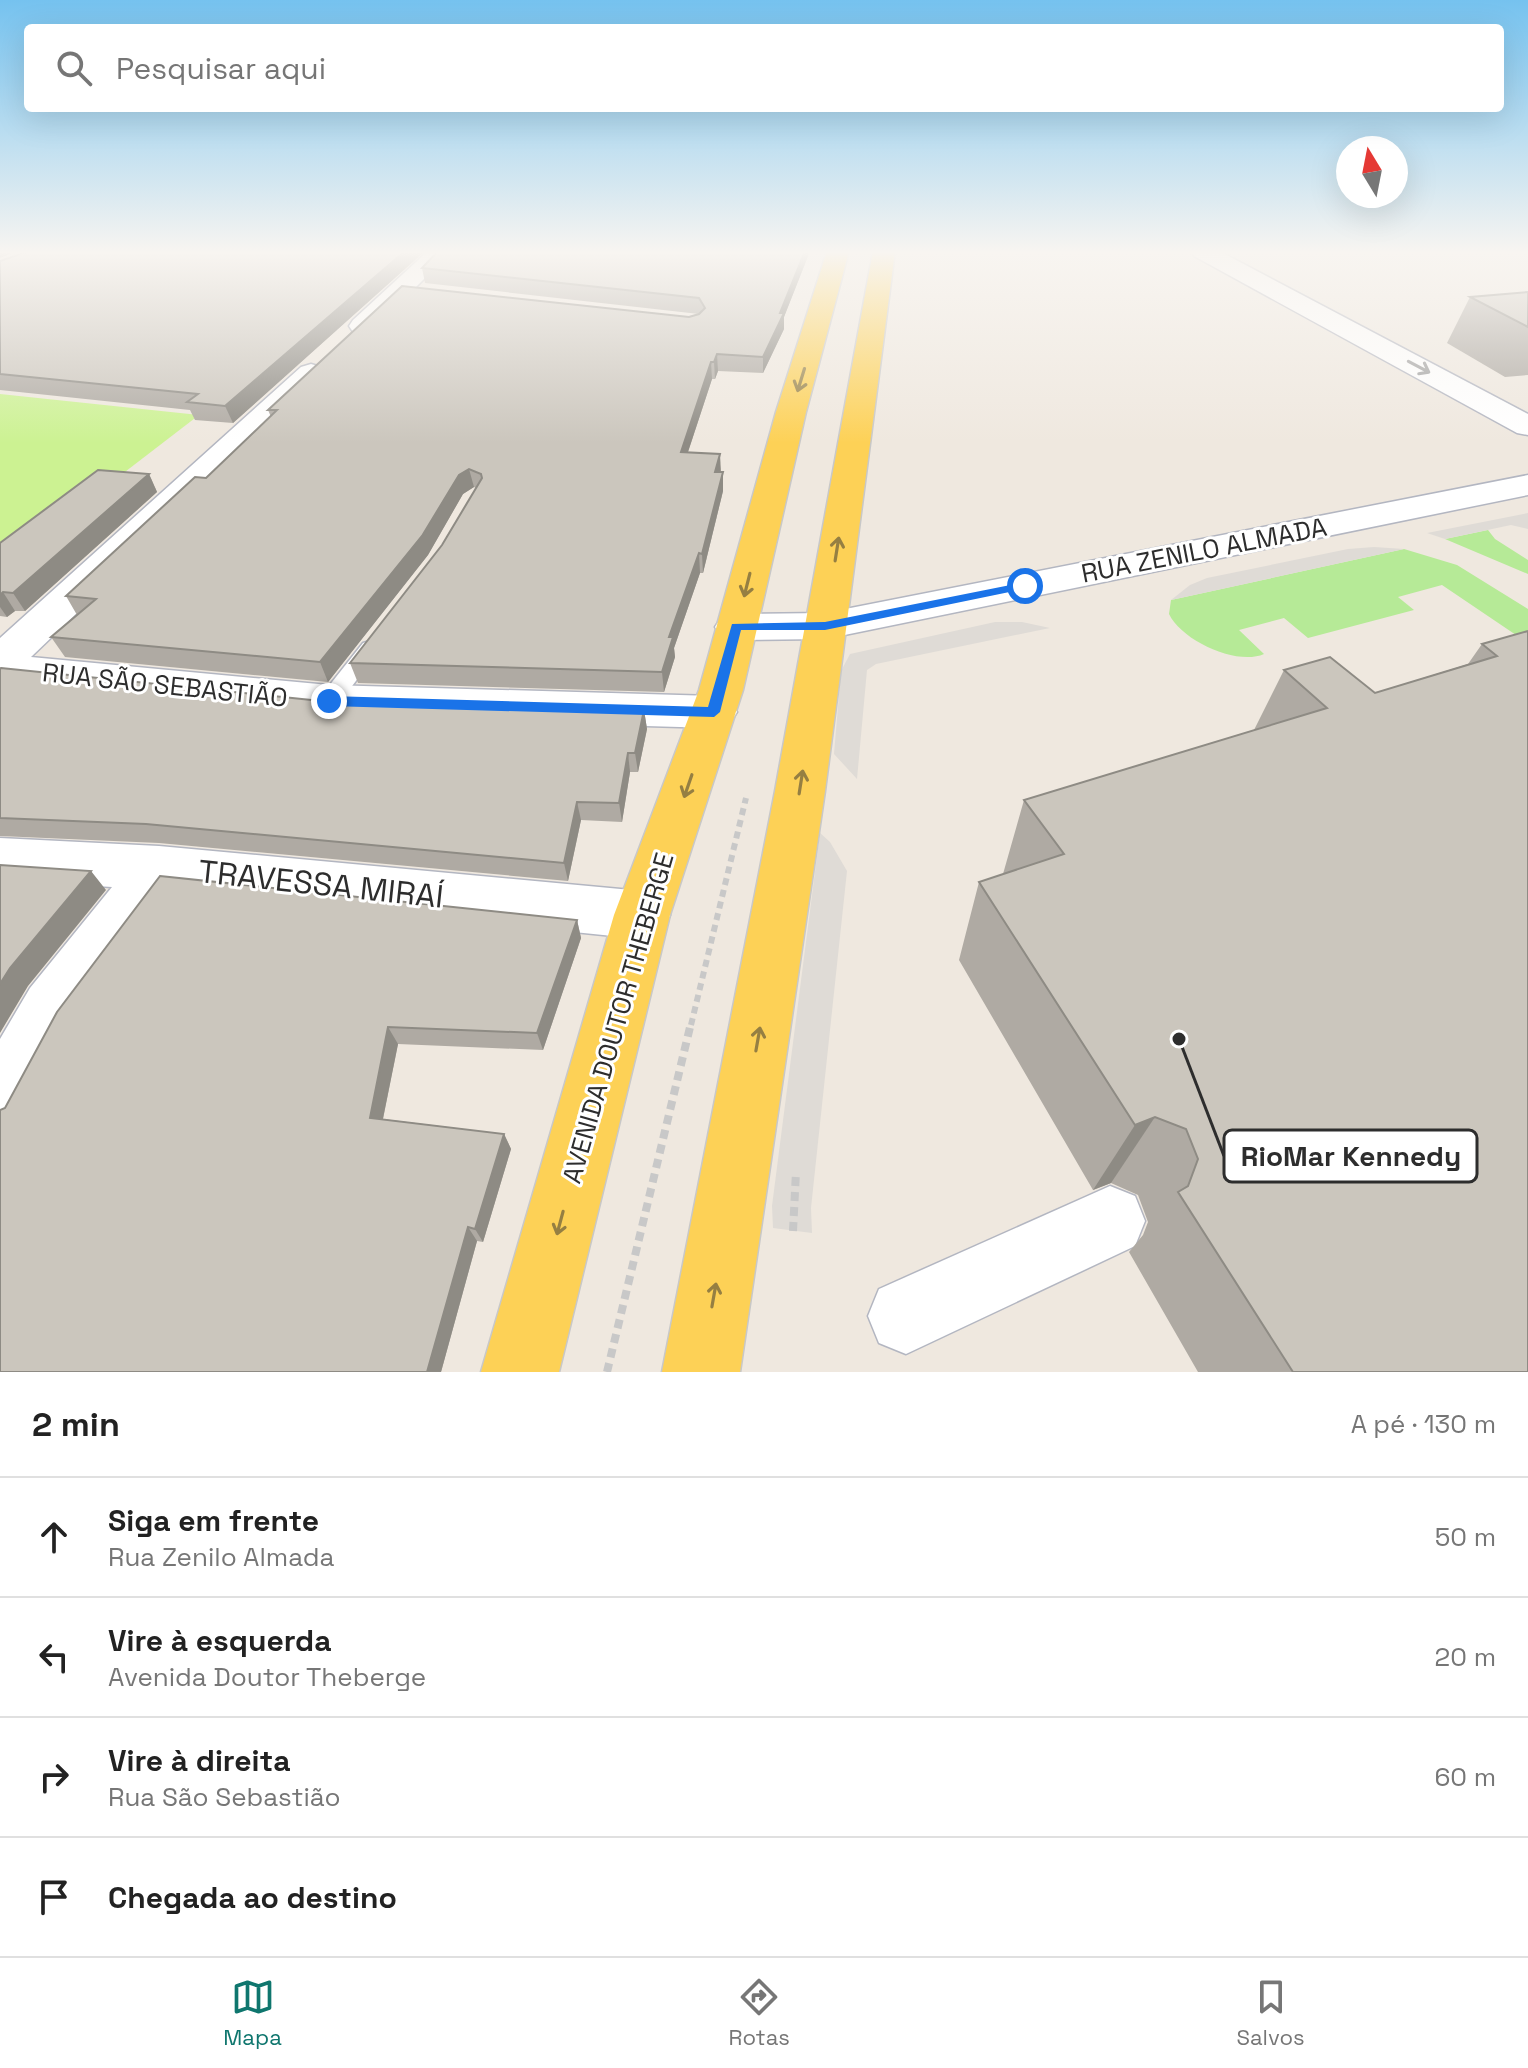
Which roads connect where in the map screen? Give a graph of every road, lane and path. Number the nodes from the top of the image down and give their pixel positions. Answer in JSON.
{"nodes":[{"id":1,"x":383,"y":315,"type":"edge"},
{"id":2,"x":819,"y":315,"type":"edge"},
{"id":3,"x":874,"y":315,"type":"edge"},
{"id":4,"x":1321,"y":315,"type":"edge"},
{"id":5,"x":1528,"y":426,"type":"edge"},
{"id":6,"x":1528,"y":485,"type":"edge"},
{"id":7,"x":825,"y":626,"type":"junction"},
{"id":8,"x":736,"y":627,"type":"junction"},
{"id":9,"x":381,"y":633,"type":"edge"},
{"id":10,"x":3,"y":658,"type":"edge"},
{"id":11,"x":329,"y":701,"type":"junction"},
{"id":12,"x":714,"y":712,"type":"junction"},
{"id":13,"x":749,"y":787,"type":"dead end"},
{"id":14,"x":0,"y":859,"type":"edge"},
{"id":15,"x":159,"y":868,"type":"junction"},
{"id":16,"x":642,"y":915,"type":"junction"},
{"id":17,"x":0,"y":1100,"type":"edge"},
{"id":18,"x":1110,"y":1221,"type":"dead end"},
{"id":19,"x":906,"y":1316,"type":"dead end"},
{"id":20,"x":521,"y":1371,"type":"edge"},
{"id":21,"x":607,"y":1372,"type":"edge"},
{"id":22,"x":701,"y":1372,"type":"edge"}],
"edges":[{"from":1,"to":10,"type":"street"},
{"from":2,"to":8,"type":"main road","name":"AVENIDA DOUTOR THEBERGE","one_way":true},
{"from":7,"to":3,"type":"main road","one_way":true},
{"from":4,"to":5,"type":"street","one_way":true},
{"from":6,"to":7,"type":"street","name":"RUA ZENILO ALMADA"},
{"from":7,"to":8,"type":"street","name":"RUA ZENILO ALMADA"},
{"from":22,"to":7,"type":"main road","one_way":true},
{"from":8,"to":12,"type":"main road","name":"AVENIDA DOUTOR THEBERGE"},
{"from":9,"to":11,"type":"lane"},
{"from":10,"to":11,"type":"street","name":"RUA SÃO SEBASTIÃO"},
{"from":11,"to":12,"type":"street","name":"RUA SÃO SEBASTIÃO"},
{"from":12,"to":16,"type":"main road","name":"AVENIDA DOUTOR THEBERGE","one_way":true},
{"from":13,"to":21,"type":"path"},
{"from":14,"to":15,"type":"street","name":"TRAVESSA MIRAÍ"},
{"from":15,"to":16,"type":"street","name":"TRAVESSA MIRAÍ"},
{"from":15,"to":17,"type":"street"},
{"from":16,"to":20,"type":"main road","name":"AVENIDA DOUTOR THEBERGE","one_way":true},
{"from":18,"to":19,"type":"street"}]}
